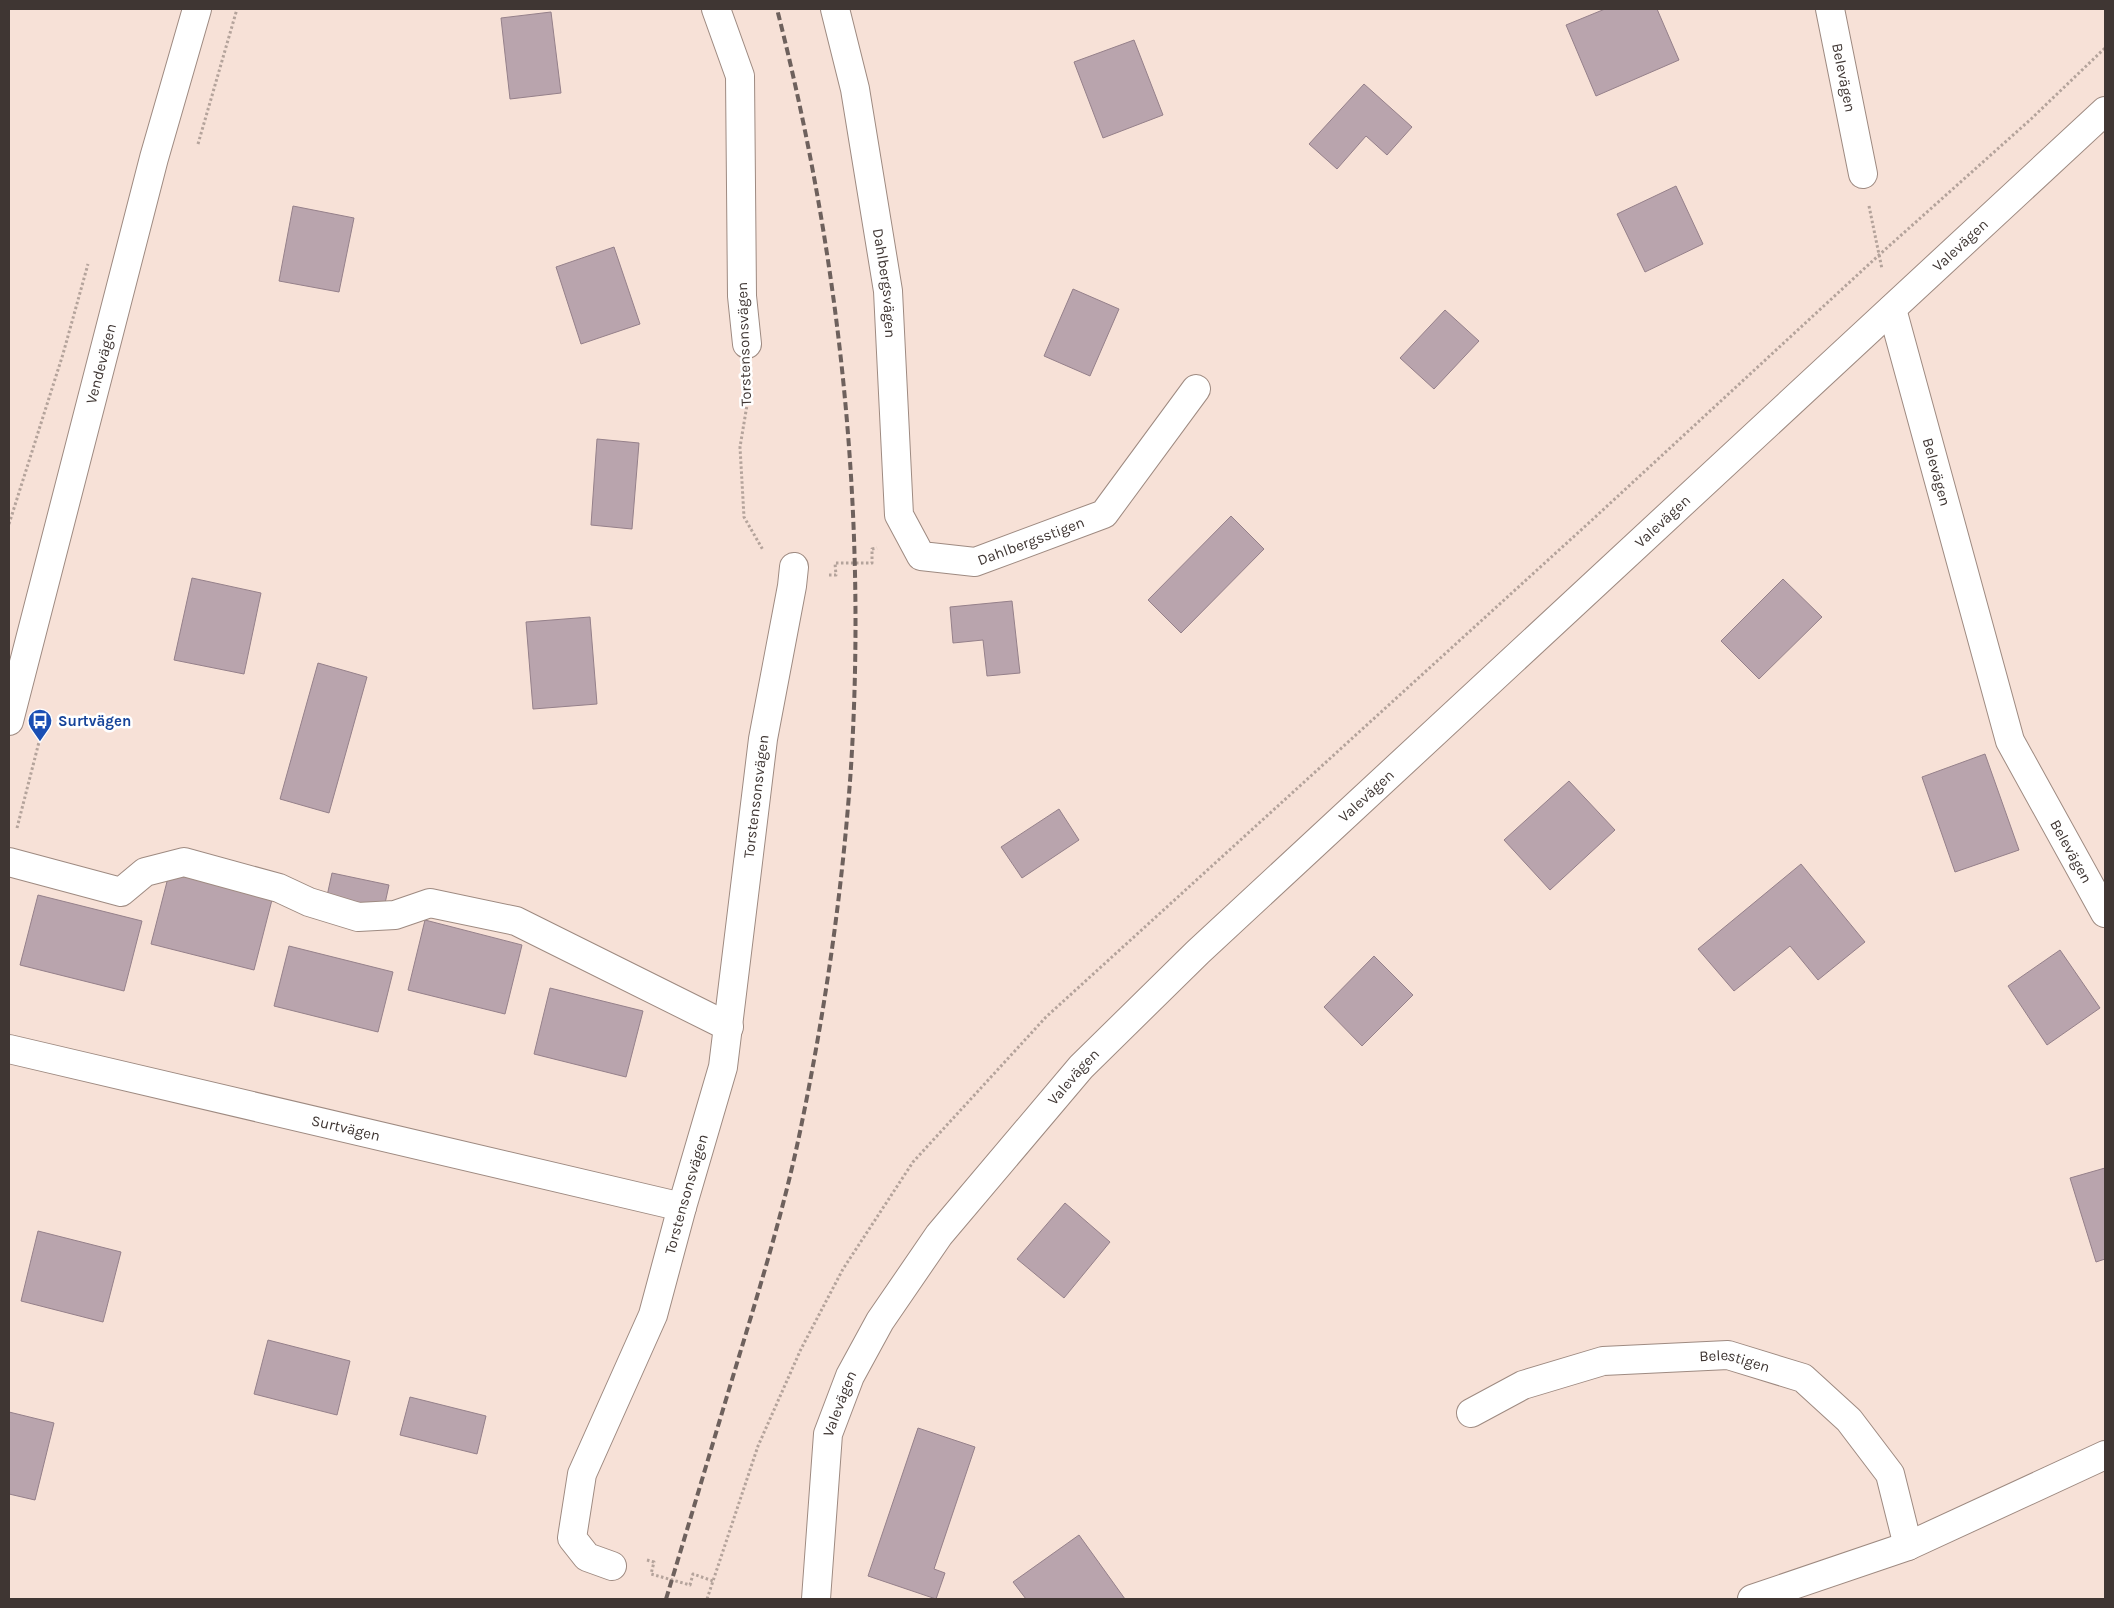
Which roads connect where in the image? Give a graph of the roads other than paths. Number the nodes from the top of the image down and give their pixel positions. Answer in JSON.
{"nodes":[{"id":1,"x":197,"y":9,"type":"edge"},
{"id":2,"x":716,"y":9,"type":"edge"},
{"id":3,"x":835,"y":9,"type":"edge"},
{"id":4,"x":1830,"y":9,"type":"edge"},
{"id":5,"x":2105,"y":111,"type":"edge"},
{"id":6,"x":1863,"y":174,"type":"road end"},
{"id":7,"x":1892,"y":309,"type":"junction"},
{"id":8,"x":746,"y":344,"type":"road end"},
{"id":9,"x":1196,"y":389,"type":"dead end"},
{"id":10,"x":920,"y":556,"type":"joint"},
{"id":11,"x":794,"y":566,"type":"road end"},
{"id":12,"x":9,"y":721,"type":"edge"},
{"id":13,"x":9,"y":862,"type":"edge"},
{"id":14,"x":2105,"y":913,"type":"edge"},
{"id":15,"x":729,"y":1027,"type":"junction"},
{"id":16,"x":9,"y":1049,"type":"edge"},
{"id":17,"x":682,"y":1207,"type":"junction"},
{"id":18,"x":1471,"y":1413,"type":"dead end"},
{"id":19,"x":2105,"y":1455,"type":"edge"},
{"id":20,"x":1908,"y":1546,"type":"junction"},
{"id":21,"x":612,"y":1566,"type":"road end"},
{"id":22,"x":816,"y":1599,"type":"edge"},
{"id":23,"x":1752,"y":1599,"type":"edge"}],
"edges":[{"from":1,"to":12,"type":"street","name":"Vendevägen"},
{"from":2,"to":8,"type":"street","name":"Torstensonsvägen"},
{"from":3,"to":10,"type":"street","name":"Dahlbergsvägen"},
{"from":4,"to":6,"type":"street","name":"Belevägen"},
{"from":5,"to":7,"type":"street","name":"Valevägen"},
{"from":7,"to":14,"type":"street","name":"Belevägen"},
{"from":7,"to":22,"type":"street","name":"Valevägen"},
{"from":9,"to":10,"type":"street","name":"Dahlbergsstigen"},
{"from":11,"to":15,"type":"street","name":"Torstensonsvägen"},
{"from":13,"to":15,"type":"street"},
{"from":15,"to":17,"type":"street","name":"Torstensonsvägen"},
{"from":16,"to":17,"type":"street","name":"Surtvägen"},
{"from":17,"to":21,"type":"street","name":"Torstensonsvägen"},
{"from":18,"to":20,"type":"street","name":"Belestigen"},
{"from":19,"to":20,"type":"street"},
{"from":20,"to":23,"type":"street"}]}
